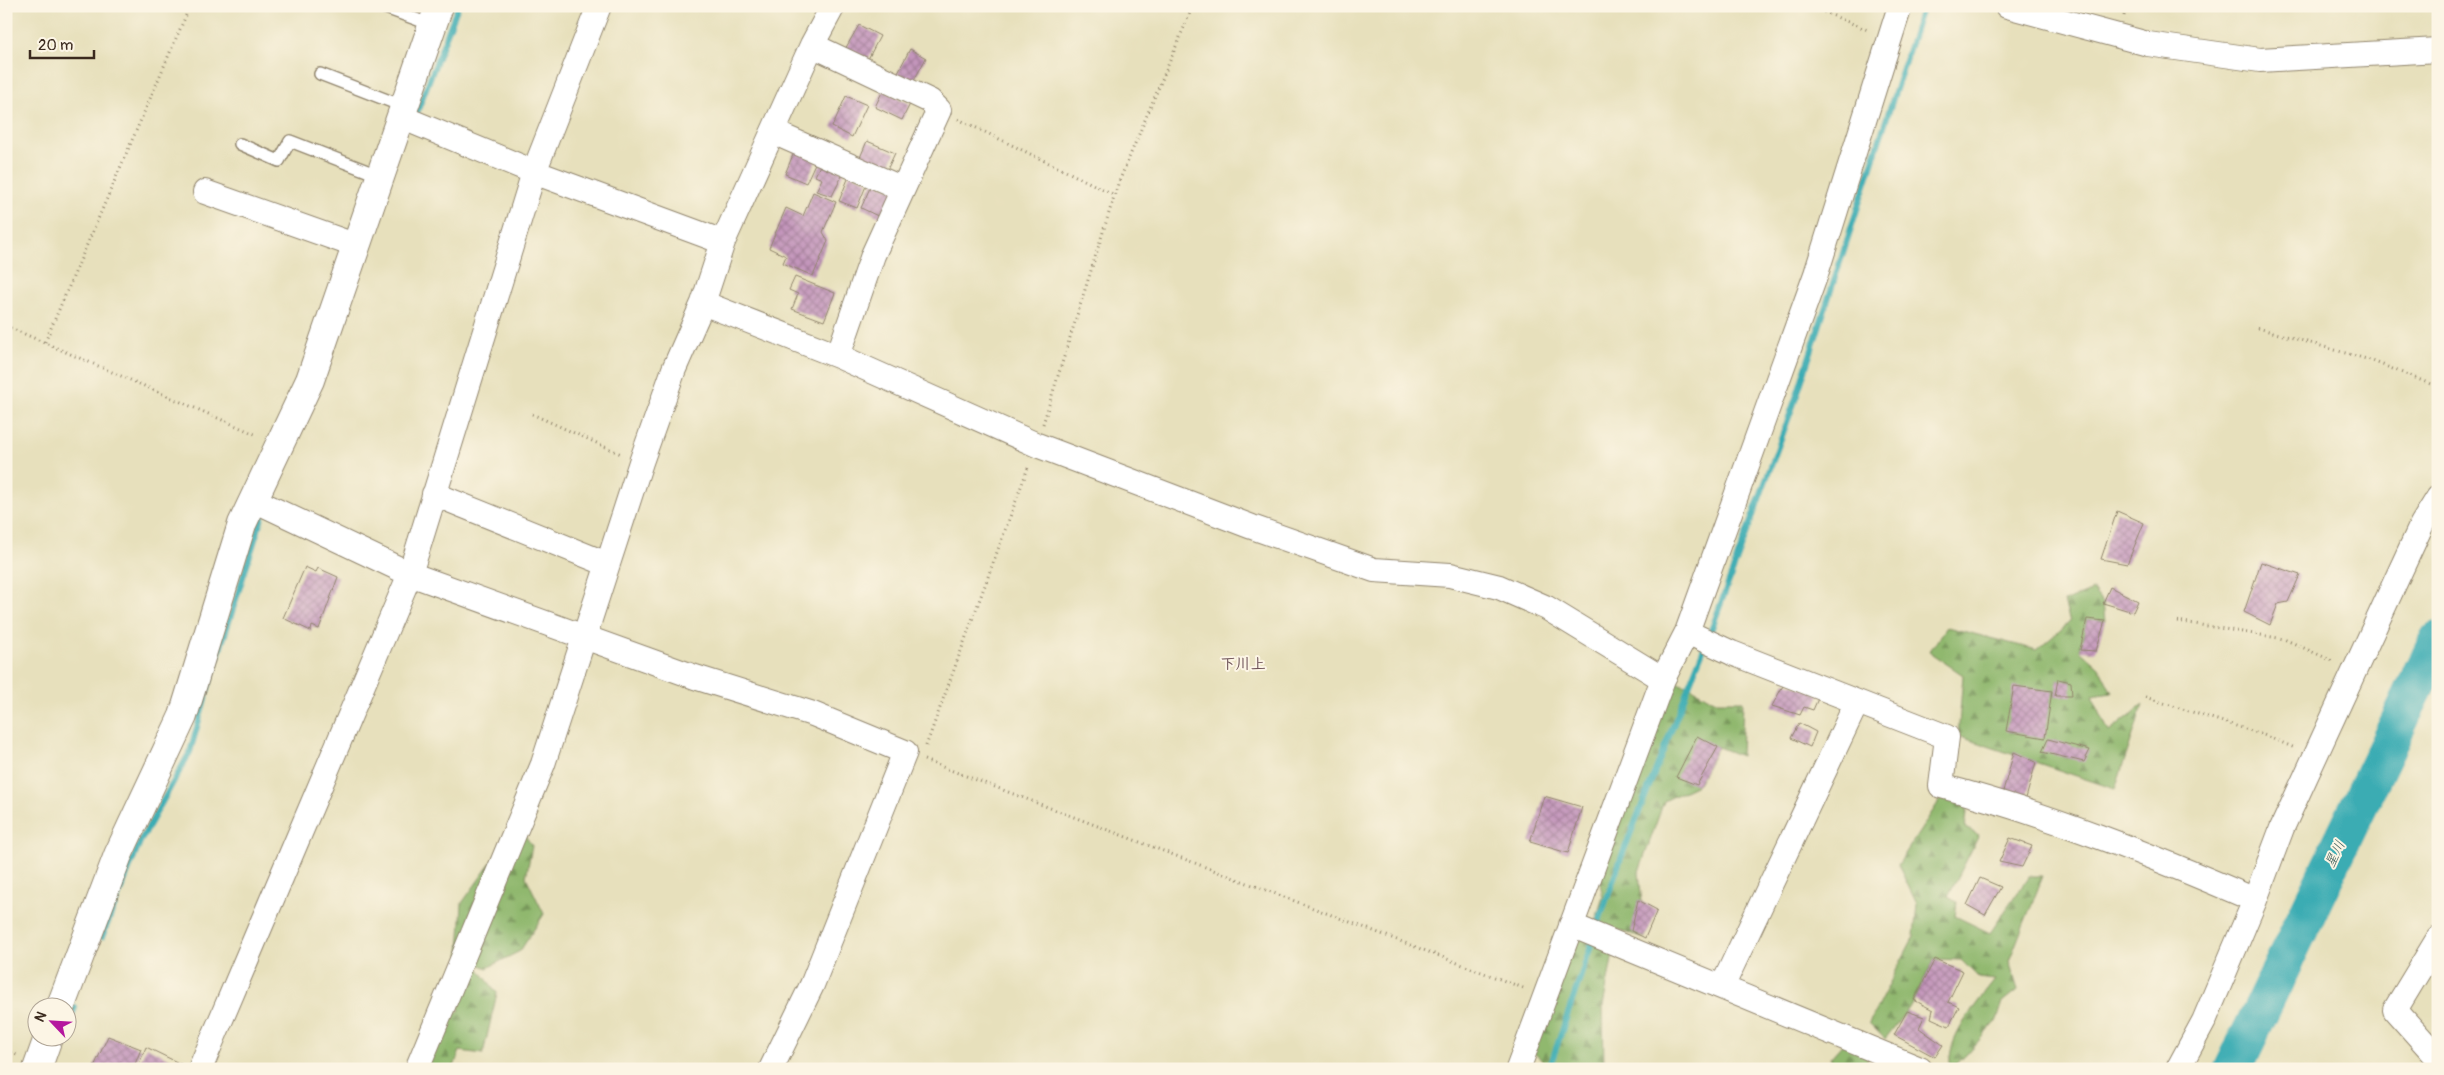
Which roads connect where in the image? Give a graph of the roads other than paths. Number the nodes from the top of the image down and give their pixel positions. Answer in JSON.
{"nodes":[{"id":1,"x":380,"y":6,"type":"edge"},
{"id":2,"x":599,"y":6,"type":"edge"},
{"id":3,"x":833,"y":6,"type":"edge"},
{"id":4,"x":1900,"y":6,"type":"edge"},
{"id":5,"x":2007,"y":6,"type":"edge"},
{"id":6,"x":436,"y":16,"type":"edge"},
{"id":7,"x":812,"y":45,"type":"junction"},
{"id":8,"x":2438,"y":50,"type":"edge"},
{"id":9,"x":320,"y":74,"type":"dead end"},
{"id":10,"x":403,"y":112,"type":"junction"},
{"id":11,"x":772,"y":132,"type":"junction"},
{"id":12,"x":240,"y":144,"type":"dead end"},
{"id":13,"x":534,"y":172,"type":"junction"},
{"id":14,"x":380,"y":176,"type":"junction"},
{"id":15,"x":903,"y":189,"type":"junction"},
{"id":16,"x":206,"y":192,"type":"dead end"},
{"id":17,"x":723,"y":242,"type":"junction"},
{"id":18,"x":356,"y":246,"type":"junction"},
{"id":19,"x":702,"y":303,"type":"junction"},
{"id":20,"x":838,"y":356,"type":"junction"},
{"id":21,"x":434,"y":494,"type":"junction"},
{"id":22,"x":2438,"y":498,"type":"edge"},
{"id":23,"x":254,"y":500,"type":"junction"},
{"id":24,"x":607,"y":564,"type":"junction"},
{"id":25,"x":410,"y":574,"type":"junction"},
{"id":26,"x":1687,"y":632,"type":"junction"},
{"id":27,"x":584,"y":636,"type":"junction"},
{"id":28,"x":1663,"y":679,"type":"junction"},
{"id":29,"x":1857,"y":702,"type":"junction"},
{"id":30,"x":2255,"y":900,"type":"junction"},
{"id":31,"x":1571,"y":925,"type":"junction"},
{"id":32,"x":2438,"y":939,"type":"edge"},
{"id":33,"x":1722,"y":987,"type":"junction"},
{"id":34,"x":64,"y":998,"type":"edge"},
{"id":35,"x":44,"y":1048,"type":"edge"},
{"id":36,"x":2438,"y":1058,"type":"edge"},
{"id":37,"x":37,"y":1069,"type":"edge"},
{"id":38,"x":200,"y":1069,"type":"edge"},
{"id":39,"x":417,"y":1069,"type":"edge"},
{"id":40,"x":770,"y":1069,"type":"edge"},
{"id":41,"x":1518,"y":1069,"type":"edge"},
{"id":42,"x":1920,"y":1069,"type":"edge"},
{"id":43,"x":2178,"y":1069,"type":"edge"}],
"edges":[{"from":1,"to":6,"type":"lane"},
{"from":2,"to":13,"type":"street"},
{"from":3,"to":7,"type":"street"},
{"from":4,"to":26,"type":"street"},
{"from":5,"to":8,"type":"street"},
{"from":6,"to":10,"type":"street"},
{"from":7,"to":11,"type":"street"},
{"from":7,"to":15,"type":"street"},
{"from":9,"to":10,"type":"lane"},
{"from":10,"to":13,"type":"street"},
{"from":10,"to":14,"type":"street"},
{"from":11,"to":15,"type":"street"},
{"from":11,"to":17,"type":"street"},
{"from":12,"to":14,"type":"lane"},
{"from":13,"to":17,"type":"street"},
{"from":13,"to":21,"type":"street"},
{"from":14,"to":18,"type":"street"},
{"from":15,"to":20,"type":"street"},
{"from":16,"to":18,"type":"street"},
{"from":17,"to":19,"type":"street"},
{"from":18,"to":23,"type":"street"},
{"from":19,"to":20,"type":"street"},
{"from":19,"to":24,"type":"street"},
{"from":20,"to":28,"type":"street"},
{"from":21,"to":24,"type":"street"},
{"from":21,"to":25,"type":"street"},
{"from":22,"to":30,"type":"street"},
{"from":23,"to":25,"type":"street"},
{"from":23,"to":34,"type":"street"},
{"from":24,"to":27,"type":"street"},
{"from":25,"to":27,"type":"street"},
{"from":25,"to":38,"type":"street"},
{"from":26,"to":28,"type":"street"},
{"from":26,"to":29,"type":"street"},
{"from":27,"to":39,"type":"street"},
{"from":27,"to":40,"type":"street"},
{"from":28,"to":31,"type":"street"},
{"from":29,"to":30,"type":"street"},
{"from":29,"to":33,"type":"street"},
{"from":30,"to":43,"type":"street"},
{"from":31,"to":33,"type":"street"},
{"from":31,"to":41,"type":"street"},
{"from":32,"to":36,"type":"street"},
{"from":33,"to":42,"type":"street"},
{"from":35,"to":37,"type":"street"}]}
